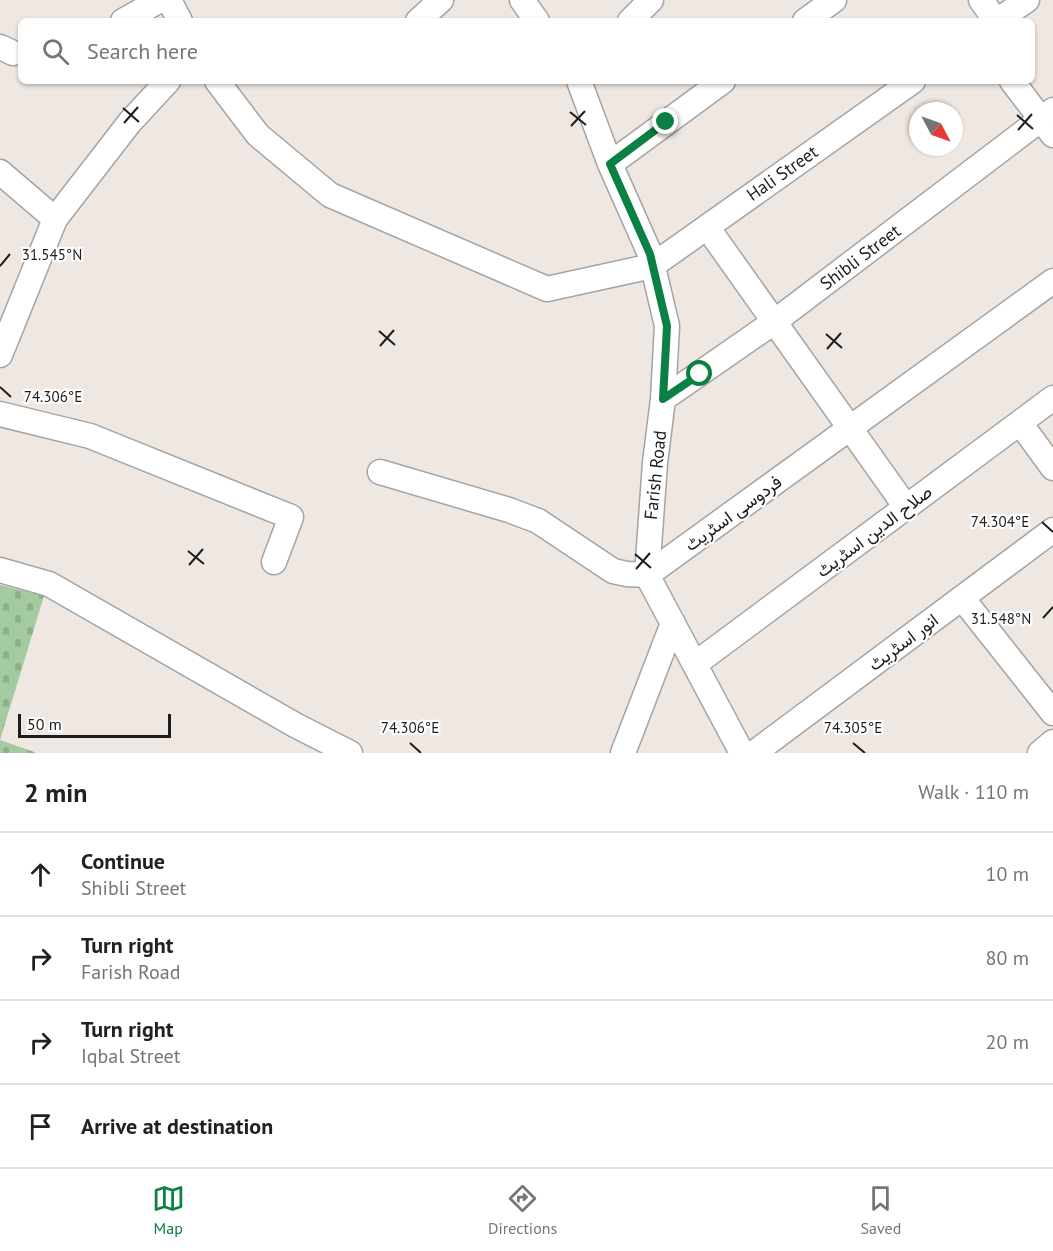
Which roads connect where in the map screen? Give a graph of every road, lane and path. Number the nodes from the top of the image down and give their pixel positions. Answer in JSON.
{"nodes":[{"id":1,"x":160,"y":0,"type":"edge"},
{"id":2,"x":169,"y":0,"type":"edge"},
{"id":3,"x":441,"y":0,"type":"edge"},
{"id":4,"x":522,"y":0,"type":"edge"},
{"id":5,"x":651,"y":0,"type":"edge"},
{"id":6,"x":834,"y":0,"type":"edge"},
{"id":7,"x":981,"y":0,"type":"edge"},
{"id":8,"x":1027,"y":0,"type":"edge"},
{"id":9,"x":128,"y":18,"type":"edge"},
{"id":10,"x":178,"y":18,"type":"edge"},
{"id":11,"x":421,"y":18,"type":"edge"},
{"id":12,"x":535,"y":18,"type":"edge"},
{"id":13,"x":633,"y":18,"type":"edge"},
{"id":14,"x":809,"y":18,"type":"edge"},
{"id":15,"x":995,"y":18,"type":"edge"},
{"id":16,"x":1001,"y":18,"type":"edge"},
{"id":17,"x":165,"y":84,"type":"edge"},
{"id":18,"x":219,"y":84,"type":"edge"},
{"id":19,"x":581,"y":84,"type":"edge"},
{"id":20,"x":719,"y":84,"type":"edge"},
{"id":21,"x":909,"y":84,"type":"edge"},
{"id":22,"x":1015,"y":84,"type":"edge"},
{"id":23,"x":1049,"y":121,"type":"edge"},
{"id":24,"x":610,"y":164,"type":"junction"},
{"id":25,"x":0,"y":172,"type":"edge"},
{"id":26,"x":55,"y":219,"type":"junction"},
{"id":27,"x":707,"y":227,"type":"junction"},
{"id":28,"x":652,"y":266,"type":"junction"},
{"id":29,"x":1053,"y":281,"type":"edge"},
{"id":30,"x":774,"y":322,"type":"junction"},
{"id":31,"x":0,"y":355,"type":"edge"},
{"id":32,"x":1053,"y":398,"type":"edge"},
{"id":33,"x":663,"y":399,"type":"junction"},
{"id":34,"x":0,"y":414,"type":"edge"},
{"id":35,"x":1020,"y":423,"type":"junction"},
{"id":36,"x":850,"y":428,"type":"junction"},
{"id":37,"x":1053,"y":468,"type":"edge"},
{"id":38,"x":380,"y":472,"type":"dead end"},
{"id":39,"x":906,"y":507,"type":"junction"},
{"id":40,"x":1053,"y":530,"type":"edge"},
{"id":41,"x":274,"y":562,"type":"dead end"},
{"id":42,"x":0,"y":570,"type":"edge"},
{"id":43,"x":647,"y":575,"type":"junction"},
{"id":44,"x":962,"y":598,"type":"junction"},
{"id":45,"x":673,"y":623,"type":"junction"},
{"id":46,"x":695,"y":664,"type":"junction"},
{"id":47,"x":1053,"y":713,"type":"edge"},
{"id":48,"x":1053,"y":742,"type":"edge"},
{"id":49,"x":350,"y":753,"type":"edge"},
{"id":50,"x":623,"y":753,"type":"edge"},
{"id":51,"x":742,"y":753,"type":"edge"},
{"id":52,"x":754,"y":753,"type":"edge"},
{"id":53,"x":1040,"y":753,"type":"edge"}],
"edges":[{"from":1,"to":9,"type":"street"},
{"from":2,"to":10,"type":"street"},
{"from":3,"to":11,"type":"street"},
{"from":4,"to":12,"type":"street"},
{"from":5,"to":13,"type":"street"},
{"from":6,"to":14,"type":"street"},
{"from":7,"to":15,"type":"street"},
{"from":8,"to":16,"type":"street"},
{"from":17,"to":26,"type":"street"},
{"from":18,"to":28,"type":"street"},
{"from":19,"to":24,"type":"street","name":"Farish Road"},
{"from":20,"to":24,"type":"street"},
{"from":21,"to":27,"type":"street","name":"Hali Street"},
{"from":22,"to":23,"type":"street"},
{"from":23,"to":30,"type":"street","name":"Shibli Street"},
{"from":24,"to":28,"type":"street","name":"Farish Road"},
{"from":25,"to":26,"type":"street"},
{"from":26,"to":31,"type":"street"},
{"from":27,"to":28,"type":"street","name":"Hali Street"},
{"from":27,"to":30,"type":"street"},
{"from":28,"to":33,"type":"street","name":"Farish Road"},
{"from":29,"to":36,"type":"street","name":"فردوسی اسٹریٹ"},
{"from":30,"to":33,"type":"street","name":"Shibli Street"},
{"from":30,"to":36,"type":"street"},
{"from":32,"to":35,"type":"street","name":"صلاح الدین اسٹریٹ"},
{"from":33,"to":43,"type":"street","name":"Farish Road"},
{"from":34,"to":41,"type":"street"},
{"from":35,"to":37,"type":"street"},
{"from":35,"to":39,"type":"street","name":"صلاح الدین اسٹریٹ"},
{"from":36,"to":39,"type":"street"},
{"from":36,"to":43,"type":"street","name":"فردوسی اسٹریٹ"},
{"from":38,"to":43,"type":"street"},
{"from":39,"to":46,"type":"street","name":"صلاح الدین اسٹریٹ"},
{"from":40,"to":44,"type":"street","name":"انور اسٹریٹ"},
{"from":42,"to":49,"type":"street"},
{"from":43,"to":45,"type":"street"},
{"from":44,"to":47,"type":"street"},
{"from":44,"to":52,"type":"street","name":"انور اسٹریٹ"},
{"from":45,"to":46,"type":"street"},
{"from":45,"to":50,"type":"street"},
{"from":46,"to":51,"type":"street"},
{"from":48,"to":53,"type":"street"}]}
